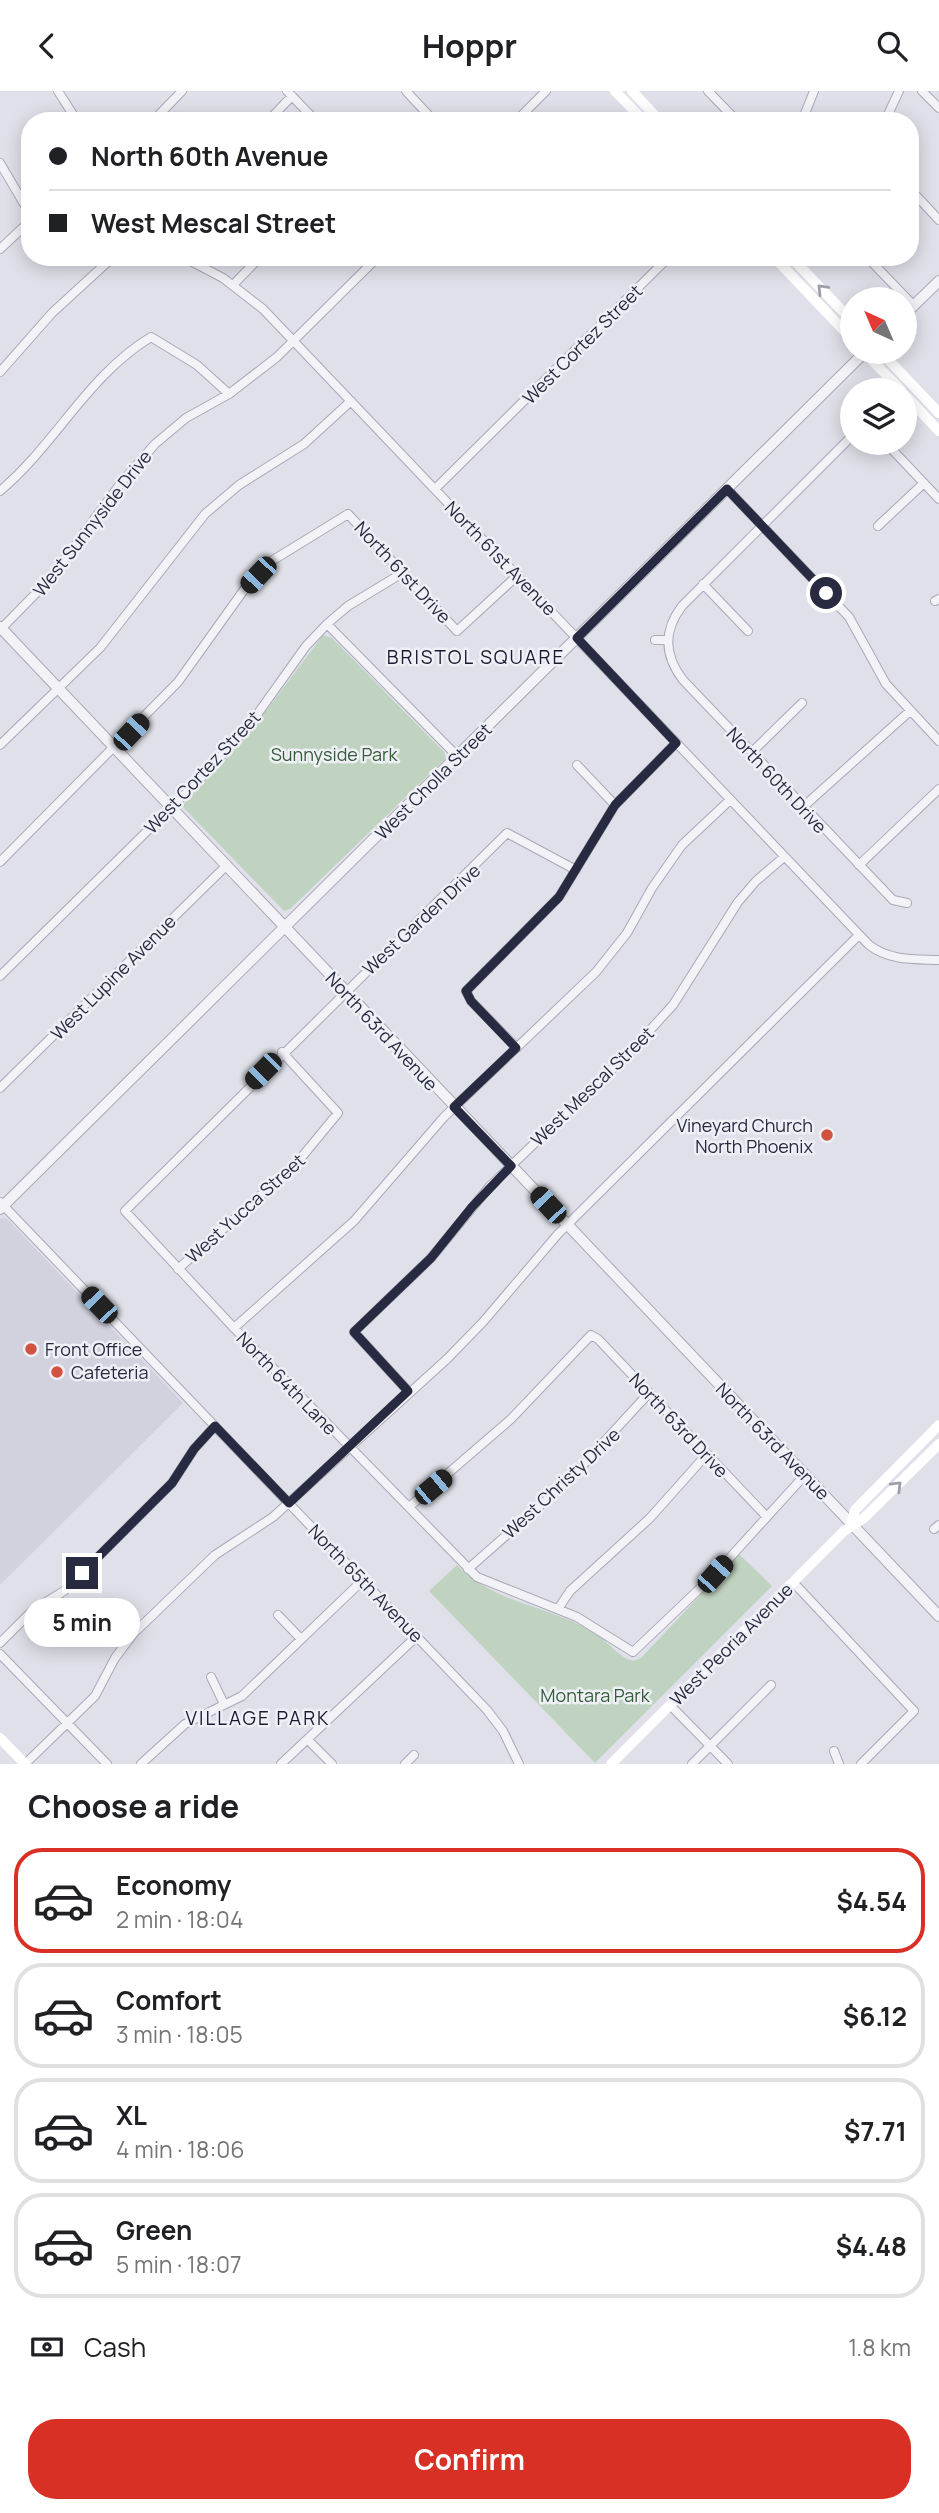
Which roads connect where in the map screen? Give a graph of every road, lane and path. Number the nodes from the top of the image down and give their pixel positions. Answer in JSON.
{"nodes":[{"id":1,"x":58,"y":91,"type":"edge"},
{"id":2,"x":182,"y":91,"type":"edge"},
{"id":3,"x":405,"y":91,"type":"edge"},
{"id":4,"x":546,"y":91,"type":"edge"},
{"id":5,"x":615,"y":91,"type":"edge"},
{"id":6,"x":632,"y":91,"type":"edge"},
{"id":7,"x":708,"y":91,"type":"edge"},
{"id":8,"x":814,"y":91,"type":"edge"},
{"id":9,"x":899,"y":91,"type":"edge"},
{"id":10,"x":922,"y":91,"type":"edge"},
{"id":11,"x":290,"y":93,"type":"edge"},
{"id":12,"x":939,"y":108,"type":"edge"},
{"id":13,"x":71,"y":112,"type":"edge"},
{"id":14,"x":162,"y":112,"type":"edge"},
{"id":15,"x":275,"y":112,"type":"edge"},
{"id":16,"x":308,"y":112,"type":"edge"},
{"id":17,"x":425,"y":112,"type":"edge"},
{"id":18,"x":525,"y":112,"type":"edge"},
{"id":19,"x":635,"y":112,"type":"edge"},
{"id":20,"x":652,"y":112,"type":"edge"},
{"id":21,"x":728,"y":112,"type":"edge"},
{"id":22,"x":806,"y":112,"type":"edge"},
{"id":23,"x":890,"y":112,"type":"edge"},
{"id":24,"x":0,"y":163,"type":"edge"},
{"id":25,"x":21,"y":199,"type":"edge"},
{"id":26,"x":919,"y":199,"type":"edge"},
{"id":27,"x":939,"y":220,"type":"edge"},
{"id":28,"x":21,"y":229,"type":"edge"},
{"id":29,"x":0,"y":249,"type":"edge"},
{"id":30,"x":103,"y":266,"type":"edge"},
{"id":31,"x":199,"y":266,"type":"edge"},
{"id":32,"x":251,"y":266,"type":"edge"},
{"id":33,"x":369,"y":266,"type":"edge"},
{"id":34,"x":660,"y":266,"type":"edge"},
{"id":35,"x":783,"y":266,"type":"edge"},
{"id":36,"x":800,"y":266,"type":"edge"},
{"id":37,"x":876,"y":266,"type":"edge"},
{"id":38,"x":939,"y":281,"type":"edge"},
{"id":39,"x":233,"y":285,"type":"junction"},
{"id":40,"x":896,"y":287,"type":"edge"},
{"id":41,"x":917,"y":303,"type":"edge"},
{"id":42,"x":840,"y":308,"type":"edge"},
{"id":43,"x":840,"y":326,"type":"edge"},
{"id":44,"x":294,"y":340,"type":"junction"},
{"id":45,"x":853,"y":364,"type":"edge"},
{"id":46,"x":876,"y":364,"type":"edge"},
{"id":47,"x":892,"y":364,"type":"edge"},
{"id":48,"x":0,"y":372,"type":"edge"},
{"id":49,"x":890,"y":378,"type":"edge"},
{"id":50,"x":229,"y":394,"type":"junction"},
{"id":51,"x":351,"y":401,"type":"junction"},
{"id":52,"x":917,"y":408,"type":"edge"},
{"id":53,"x":939,"y":413,"type":"edge"},
{"id":54,"x":939,"y":431,"type":"edge"},
{"id":55,"x":840,"y":448,"type":"edge"},
{"id":56,"x":897,"y":455,"type":"edge"},
{"id":57,"x":924,"y":483,"type":"junction"},
{"id":58,"x":435,"y":489,"type":"junction"},
{"id":59,"x":727,"y":489,"type":"junction"},
{"id":60,"x":0,"y":491,"type":"edge"},
{"id":61,"x":939,"y":499,"type":"edge"},
{"id":62,"x":762,"y":525,"type":"junction"},
{"id":63,"x":878,"y":526,"type":"dead end"},
{"id":64,"x":404,"y":572,"type":"junction"},
{"id":65,"x":518,"y":575,"type":"junction"},
{"id":66,"x":703,"y":585,"type":"junction"},
{"id":67,"x":327,"y":624,"type":"junction"},
{"id":68,"x":1,"y":629,"type":"edge"},
{"id":69,"x":748,"y":631,"type":"dead end"},
{"id":70,"x":577,"y":638,"type":"junction"},
{"id":71,"x":654,"y":640,"type":"dead end"},
{"id":72,"x":667,"y":640,"type":"junction"},
{"id":73,"x":58,"y":689,"type":"junction"},
{"id":74,"x":802,"y":703,"type":"dead end"},
{"id":75,"x":909,"y":711,"type":"junction"},
{"id":76,"x":939,"y":741,"type":"edge"},
{"id":77,"x":676,"y":743,"type":"junction"},
{"id":78,"x":0,"y":745,"type":"edge"},
{"id":79,"x":115,"y":749,"type":"junction"},
{"id":80,"x":752,"y":753,"type":"junction"},
{"id":81,"x":457,"y":757,"type":"junction"},
{"id":82,"x":577,"y":765,"type":"dead end"},
{"id":83,"x":939,"y":789,"type":"edge"},
{"id":84,"x":730,"y":800,"type":"junction"},
{"id":85,"x":615,"y":805,"type":"junction"},
{"id":86,"x":170,"y":807,"type":"junction"},
{"id":87,"x":803,"y":807,"type":"junction"},
{"id":88,"x":784,"y":857,"type":"junction"},
{"id":89,"x":0,"y":862,"type":"edge"},
{"id":90,"x":859,"y":865,"type":"junction"},
{"id":91,"x":226,"y":866,"type":"junction"},
{"id":92,"x":576,"y":870,"type":"junction"},
{"id":93,"x":907,"y":903,"type":"dead end"},
{"id":94,"x":285,"y":929,"type":"junction"},
{"id":95,"x":859,"y":935,"type":"junction"},
{"id":96,"x":939,"y":961,"type":"edge"},
{"id":97,"x":0,"y":976,"type":"edge"},
{"id":98,"x":345,"y":991,"type":"junction"},
{"id":99,"x":516,"y":1048,"type":"junction"},
{"id":100,"x":282,"y":1052,"type":"junction"},
{"id":101,"x":0,"y":1089,"type":"edge"},
{"id":102,"x":454,"y":1107,"type":"junction"},
{"id":103,"x":511,"y":1166,"type":"junction"},
{"id":104,"x":1,"y":1205,"type":"edge"},
{"id":105,"x":125,"y":1211,"type":"joint"},
{"id":106,"x":567,"y":1225,"type":"junction"},
{"id":107,"x":178,"y":1269,"type":"junction"},
{"id":108,"x":234,"y":1328,"type":"junction"},
{"id":109,"x":408,"y":1391,"type":"junction"},
{"id":110,"x":649,"y":1393,"type":"junction"},
{"id":111,"x":939,"y":1425,"type":"edge"},
{"id":112,"x":215,"y":1426,"type":"junction"},
{"id":113,"x":939,"y":1444,"type":"edge"},
{"id":114,"x":348,"y":1446,"type":"junction"},
{"id":115,"x":707,"y":1454,"type":"junction"},
{"id":116,"x":805,"y":1475,"type":"junction"},
{"id":117,"x":289,"y":1503,"type":"junction"},
{"id":118,"x":409,"y":1507,"type":"junction"},
{"id":119,"x":766,"y":1516,"type":"junction"},
{"id":120,"x":851,"y":1524,"type":"junction"},
{"id":121,"x":468,"y":1569,"type":"junction"},
{"id":122,"x":363,"y":1580,"type":"junction"},
{"id":123,"x":793,"y":1582,"type":"junction"},
{"id":124,"x":558,"y":1609,"type":"junction"},
{"id":125,"x":278,"y":1615,"type":"dead end"},
{"id":126,"x":939,"y":1616,"type":"edge"},
{"id":127,"x":417,"y":1636,"type":"junction"},
{"id":128,"x":301,"y":1639,"type":"junction"},
{"id":129,"x":0,"y":1643,"type":"edge"},
{"id":130,"x":0,"y":1654,"type":"edge"},
{"id":131,"x":211,"y":1677,"type":"dead end"},
{"id":132,"x":771,"y":1685,"type":"dead end"},
{"id":133,"x":224,"y":1704,"type":"junction"},
{"id":134,"x":670,"y":1705,"type":"junction"},
{"id":135,"x":68,"y":1723,"type":"junction"},
{"id":136,"x":0,"y":1738,"type":"edge"},
{"id":137,"x":308,"y":1739,"type":"junction"},
{"id":138,"x":710,"y":1746,"type":"junction"},
{"id":139,"x":834,"y":1751,"type":"dead end"},
{"id":140,"x":414,"y":1755,"type":"dead end"},
{"id":141,"x":526,"y":1755,"type":"dead end"},
{"id":142,"x":518,"y":1762,"type":"edge"},
{"id":143,"x":25,"y":1764,"type":"edge"},
{"id":144,"x":107,"y":1764,"type":"edge"},
{"id":145,"x":141,"y":1764,"type":"edge"},
{"id":146,"x":281,"y":1764,"type":"edge"},
{"id":147,"x":332,"y":1764,"type":"edge"},
{"id":148,"x":405,"y":1764,"type":"edge"},
{"id":149,"x":611,"y":1764,"type":"edge"},
{"id":150,"x":692,"y":1764,"type":"edge"},
{"id":151,"x":728,"y":1764,"type":"edge"},
{"id":152,"x":839,"y":1764,"type":"edge"},
{"id":153,"x":861,"y":1764,"type":"edge"}],
"edges":[{"from":1,"to":13,"type":"street"},
{"from":2,"to":14,"type":"street"},
{"from":3,"to":17,"type":"street"},
{"from":4,"to":18,"type":"street"},
{"from":5,"to":19,"type":"main road"},
{"from":6,"to":20,"type":"main road"},
{"from":7,"to":21,"type":"street"},
{"from":8,"to":22,"type":"street"},
{"from":9,"to":23,"type":"street"},
{"from":10,"to":12,"type":"street"},
{"from":11,"to":15,"type":"street"},
{"from":11,"to":16,"type":"street"},
{"from":24,"to":25,"type":"street"},
{"from":26,"to":27,"type":"street"},
{"from":28,"to":29,"type":"street"},
{"from":30,"to":48,"type":"street"},
{"from":31,"to":39,"type":"street","name":"North 61st Avenue"},
{"from":32,"to":39,"type":"street"},
{"from":33,"to":44,"type":"street","name":"West Sunnyside Drive"},
{"from":34,"to":58,"type":"street","name":"West Cortez Street"},
{"from":35,"to":43,"type":"main road"},
{"from":42,"to":36,"type":"main road","one_way":true},
{"from":37,"to":40,"type":"street"},
{"from":38,"to":41,"type":"street"},
{"from":39,"to":44,"type":"street","name":"North 61st Avenue"},
{"from":44,"to":50,"type":"street","name":"West Sunnyside Drive"},
{"from":44,"to":51,"type":"street","name":"North 61st Avenue"},
{"from":45,"to":59,"type":"street","name":"West Cholla Street"},
{"from":46,"to":49,"type":"main road"},
{"from":47,"to":53,"type":"main road"},
{"from":50,"to":60,"type":"street"},
{"from":50,"to":68,"type":"street","name":"West Sunnyside Drive"},
{"from":51,"to":58,"type":"street","name":"North 61st Avenue"},
{"from":51,"to":73,"type":"street"},
{"from":52,"to":54,"type":"main road"},
{"from":55,"to":62,"type":"street"},
{"from":56,"to":57,"type":"street"},
{"from":57,"to":61,"type":"street"},
{"from":57,"to":63,"type":"street"},
{"from":58,"to":65,"type":"street","name":"North 61st Avenue"},
{"from":59,"to":62,"type":"street"},
{"from":59,"to":70,"type":"street","name":"West Cholla Street"},
{"from":62,"to":66,"type":"street"},
{"from":62,"to":75,"type":"street"},
{"from":64,"to":65,"type":"street","name":"North 61st Drive"},
{"from":64,"to":67,"type":"street","name":"West Cortez Street"},
{"from":64,"to":79,"type":"street","name":"North 61st Drive"},
{"from":65,"to":70,"type":"street","name":"North 61st Avenue"},
{"from":66,"to":69,"type":"street"},
{"from":66,"to":72,"type":"street"},
{"from":67,"to":81,"type":"street"},
{"from":67,"to":86,"type":"street","name":"West Cortez Street"},
{"from":68,"to":73,"type":"street","name":"North 63rd Avenue"},
{"from":70,"to":77,"type":"street","name":"North 61st Avenue"},
{"from":70,"to":81,"type":"street","name":"West Cholla Street"},
{"from":71,"to":72,"type":"street"},
{"from":72,"to":80,"type":"street","name":"North 60th Drive"},
{"from":73,"to":78,"type":"street"},
{"from":73,"to":79,"type":"street","name":"North 63rd Avenue"},
{"from":74,"to":80,"type":"street"},
{"from":75,"to":76,"type":"street"},
{"from":75,"to":87,"type":"street"},
{"from":77,"to":84,"type":"street","name":"North 61st Avenue"},
{"from":77,"to":85,"type":"street"},
{"from":79,"to":86,"type":"street","name":"North 63rd Avenue"},
{"from":79,"to":89,"type":"street"},
{"from":80,"to":87,"type":"street","name":"North 60th Drive"},
{"from":81,"to":94,"type":"street","name":"West Cholla Street"},
{"from":82,"to":85,"type":"street"},
{"from":83,"to":90,"type":"street"},
{"from":84,"to":88,"type":"street","name":"North 61st Avenue"},
{"from":84,"to":99,"type":"street"},
{"from":85,"to":92,"type":"street"},
{"from":86,"to":91,"type":"street","name":"North 63rd Avenue"},
{"from":86,"to":97,"type":"street","name":"West Cortez Street"},
{"from":87,"to":90,"type":"street","name":"North 60th Drive"},
{"from":88,"to":95,"type":"street","name":"North 61st Avenue"},
{"from":88,"to":103,"type":"street","name":"West Mescal Street"},
{"from":90,"to":93,"type":"street","name":"North 60th Drive"},
{"from":91,"to":94,"type":"street","name":"North 63rd Avenue"},
{"from":91,"to":101,"type":"street","name":"West Lupine Avenue"},
{"from":92,"to":98,"type":"street","name":"West Garden Drive"},
{"from":92,"to":99,"type":"street"},
{"from":94,"to":98,"type":"street","name":"North 63rd Avenue"},
{"from":94,"to":104,"type":"street","name":"West Cholla Street"},
{"from":95,"to":96,"type":"street","name":"North 61st Avenue"},
{"from":95,"to":106,"type":"street"},
{"from":98,"to":100,"type":"street","name":"West Garden Drive"},
{"from":98,"to":102,"type":"street","name":"North 63rd Avenue"},
{"from":99,"to":102,"type":"street"},
{"from":100,"to":105,"type":"street","name":"West Garden Drive"},
{"from":100,"to":107,"type":"street","name":"West Yucca Street"},
{"from":102,"to":103,"type":"street","name":"North 63rd Avenue"},
{"from":102,"to":108,"type":"street"},
{"from":103,"to":106,"type":"street","name":"North 63rd Avenue"},
{"from":103,"to":109,"type":"street","name":"West Mescal Street"},
{"from":104,"to":112,"type":"street","name":"North 65th Avenue"},
{"from":105,"to":107,"type":"street","name":"North 64th Lane"},
{"from":106,"to":109,"type":"street"},
{"from":106,"to":116,"type":"street","name":"North 63rd Avenue"},
{"from":107,"to":108,"type":"street","name":"North 64th Lane"},
{"from":108,"to":114,"type":"street","name":"North 64th Lane"},
{"from":109,"to":114,"type":"street"},
{"from":110,"to":115,"type":"street","name":"North 63rd Drive"},
{"from":110,"to":118,"type":"street","name":"North 63rd Drive"},
{"from":110,"to":121,"type":"street","name":"West Christy Drive"},
{"from":111,"to":120,"type":"main road","name":"West Peoria Avenue"},
{"from":112,"to":117,"type":"street","name":"North 65th Avenue"},
{"from":112,"to":129,"type":"street"},
{"from":120,"to":113,"type":"main road","name":"West Peoria Avenue","one_way":true},
{"from":114,"to":117,"type":"street"},
{"from":114,"to":118,"type":"street","name":"North 64th Lane"},
{"from":115,"to":119,"type":"street","name":"North 63rd Drive"},
{"from":115,"to":124,"type":"street"},
{"from":116,"to":119,"type":"street"},
{"from":116,"to":120,"type":"street","name":"North 63rd Avenue"},
{"from":117,"to":122,"type":"street","name":"North 65th Avenue"},
{"from":117,"to":135,"type":"street"},
{"from":118,"to":121,"type":"street","name":"North 64th Lane"},
{"from":119,"to":124,"type":"street","name":"North 64th Lane"},
{"from":120,"to":123,"type":"main road","name":"West Peoria Avenue"},
{"from":120,"to":126,"type":"street","name":"North 63rd Avenue"},
{"from":121,"to":124,"type":"street","name":"North 64th Lane"},
{"from":122,"to":127,"type":"street","name":"North 65th Avenue"},
{"from":122,"to":128,"type":"street"},
{"from":123,"to":134,"type":"main road","name":"West Peoria Avenue"},
{"from":123,"to":153,"type":"street"},
{"from":125,"to":128,"type":"street"},
{"from":127,"to":137,"type":"street"},
{"from":127,"to":142,"type":"street","name":"North 65th Avenue"},
{"from":128,"to":133,"type":"street"},
{"from":130,"to":135,"type":"street"},
{"from":131,"to":133,"type":"street"},
{"from":132,"to":138,"type":"street"},
{"from":133,"to":145,"type":"street"},
{"from":134,"to":138,"type":"street"},
{"from":134,"to":149,"type":"main road","name":"West Peoria Avenue"},
{"from":135,"to":143,"type":"street"},
{"from":135,"to":144,"type":"street"},
{"from":136,"to":143,"type":"main road"},
{"from":137,"to":146,"type":"street"},
{"from":137,"to":147,"type":"street"},
{"from":138,"to":150,"type":"street"},
{"from":138,"to":151,"type":"street"},
{"from":139,"to":152,"type":"street"},
{"from":140,"to":148,"type":"street"},
{"from":141,"to":142,"type":"street","name":"North 65th Avenue"}]}
